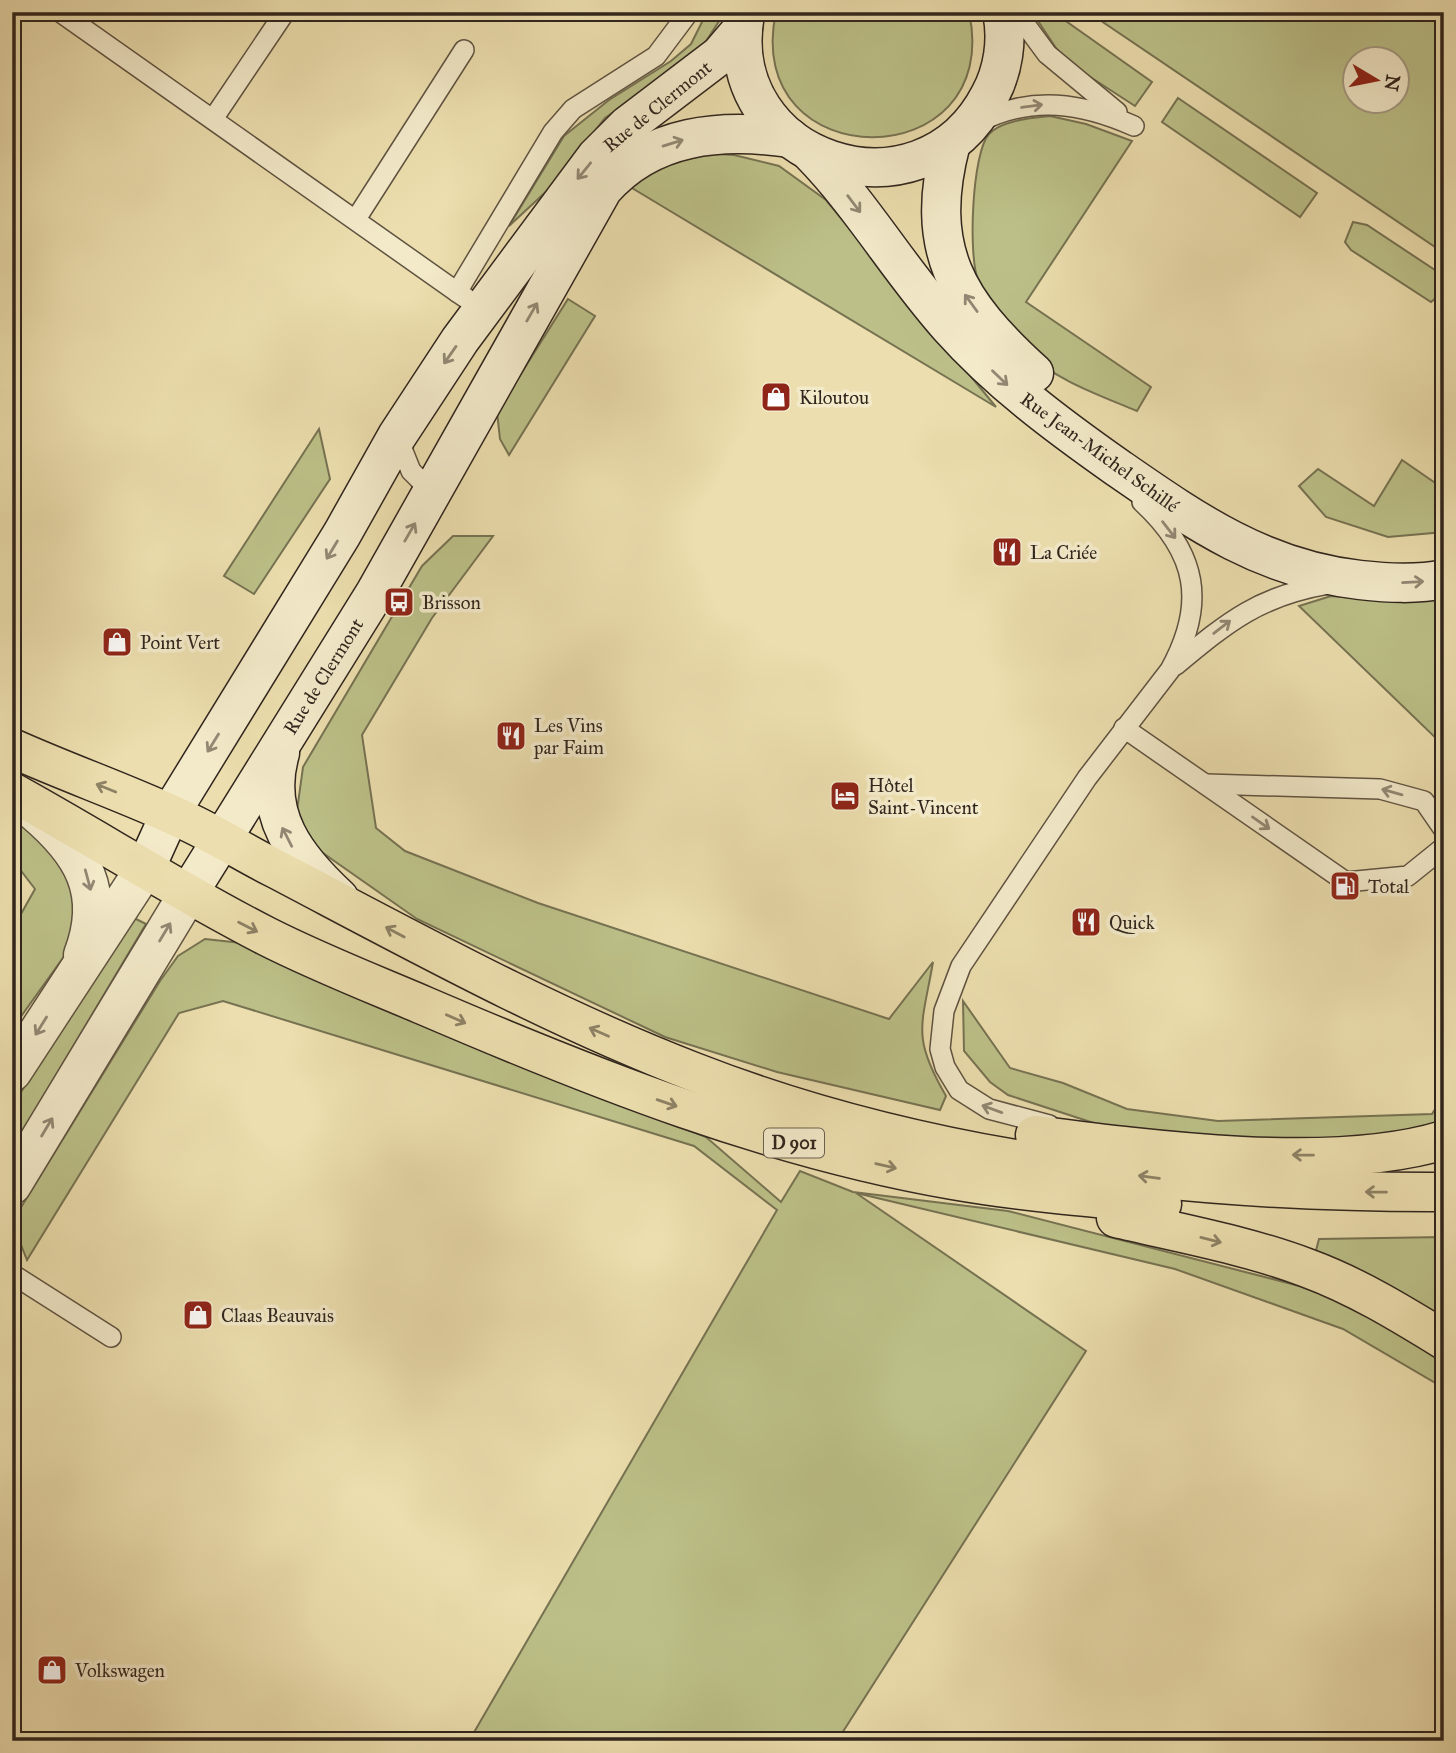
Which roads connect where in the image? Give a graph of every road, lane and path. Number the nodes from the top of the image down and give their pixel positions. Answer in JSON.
{"nodes":[{"id":1,"x":60,"y":12,"type":"edge"},
{"id":2,"x":285,"y":12,"type":"edge"},
{"id":3,"x":689,"y":12,"type":"edge"},
{"id":4,"x":1002,"y":12,"type":"edge"},
{"id":5,"x":1016,"y":12,"type":"edge"},
{"id":6,"x":744,"y":20,"type":"edge"},
{"id":7,"x":464,"y":50,"type":"dead end"},
{"id":8,"x":213,"y":119,"type":"junction"},
{"id":9,"x":960,"y":135,"type":"junction"},
{"id":10,"x":800,"y":145,"type":"junction"},
{"id":11,"x":356,"y":219,"type":"junction"},
{"id":12,"x":470,"y":301,"type":"junction"},
{"id":13,"x":1067,"y":432,"type":"junction"},
{"id":14,"x":397,"y":436,"type":"junction"},
{"id":15,"x":432,"y":492,"type":"junction"},
{"id":16,"x":1444,"y":553,"type":"edge"},
{"id":17,"x":1444,"y":579,"type":"edge"},
{"id":18,"x":1370,"y":581,"type":"junction"},
{"id":19,"x":1170,"y":670,"type":"junction"},
{"id":20,"x":1124,"y":728,"type":"junction"},
{"id":21,"x":285,"y":737,"type":"junction"},
{"id":22,"x":12,"y":748,"type":"edge"},
{"id":23,"x":1206,"y":784,"type":"junction"},
{"id":24,"x":12,"y":792,"type":"edge"},
{"id":25,"x":170,"y":814,"type":"junction"},
{"id":26,"x":1444,"y":830,"type":"edge"},
{"id":27,"x":222,"y":840,"type":"junction"},
{"id":28,"x":1444,"y":847,"type":"edge"},
{"id":29,"x":146,"y":867,"type":"junction"},
{"id":30,"x":188,"y":894,"type":"junction"},
{"id":31,"x":348,"y":906,"type":"junction"},
{"id":32,"x":72,"y":978,"type":"junction"},
{"id":33,"x":662,"y":1059,"type":"junction"},
{"id":34,"x":12,"y":1072,"type":"edge"},
{"id":35,"x":1444,"y":1140,"type":"edge"},
{"id":36,"x":1154,"y":1148,"type":"junction"},
{"id":37,"x":954,"y":1180,"type":"junction"},
{"id":38,"x":12,"y":1185,"type":"edge"},
{"id":39,"x":1444,"y":1192,"type":"edge"},
{"id":40,"x":1444,"y":1217,"type":"edge"},
{"id":41,"x":12,"y":1274,"type":"edge"},
{"id":42,"x":111,"y":1337,"type":"dead end"},
{"id":43,"x":1444,"y":1340,"type":"edge"}],
"edges":[{"from":1,"to":8,"type":"lane"},
{"from":2,"to":8,"type":"lane"},
{"from":3,"to":12,"type":"lane"},
{"from":4,"to":9,"type":"main road"},
{"from":9,"to":5,"type":"lane","one_way":true},
{"from":6,"to":10,"type":"main road","name":"Rue Jean-Michel Schillé"},
{"from":6,"to":12,"type":"main road","name":"Rue de Clermont","one_way":true},
{"from":7,"to":11,"type":"lane"},
{"from":8,"to":11,"type":"lane"},
{"from":9,"to":10,"type":"main road","name":"Rue de Clermont"},
{"from":16,"to":9,"type":"main road","name":"Rue Jean-Michel Schillé","one_way":true},
{"from":10,"to":13,"type":"main road","name":"Rue Jean-Michel Schillé","one_way":true},
{"from":15,"to":10,"type":"main road","name":"Rue de Clermont","one_way":true},
{"from":11,"to":12,"type":"lane"},
{"from":12,"to":14,"type":"main road","name":"Rue de Clermont","one_way":true},
{"from":13,"to":18,"type":"main road","name":"Rue Jean-Michel Schillé"},
{"from":13,"to":19,"type":"lane","one_way":true},
{"from":14,"to":15,"type":"lane"},
{"from":14,"to":25,"type":"main road","name":"Rue de Clermont","one_way":true},
{"from":21,"to":15,"type":"main road","name":"Rue de Clermont","one_way":true},
{"from":18,"to":17,"type":"main road","name":"Rue Jean-Michel Schillé","one_way":true},
{"from":19,"to":18,"type":"lane","one_way":true},
{"from":19,"to":20,"type":"lane"},
{"from":20,"to":23,"type":"lane"},
{"from":36,"to":20,"type":"lane","one_way":true},
{"from":21,"to":27,"type":"main road","name":"Rue de Clermont"},
{"from":31,"to":21,"type":"main road","one_way":true},
{"from":25,"to":22,"type":"main road","one_way":true},
{"from":26,"to":23,"type":"lane","one_way":true},
{"from":23,"to":28,"type":"lane","one_way":true},
{"from":24,"to":29,"type":"main road"},
{"from":24,"to":32,"type":"main road","one_way":true},
{"from":25,"to":27,"type":"main road"},
{"from":25,"to":29,"type":"main road","name":"Rue de Clermont"},
{"from":27,"to":30,"type":"main road","name":"Rue de Clermont"},
{"from":27,"to":31,"type":"main road","number":"D 901"},
{"from":29,"to":30,"type":"main road"},
{"from":29,"to":32,"type":"main road","name":"Rue de Clermont"},
{"from":30,"to":37,"type":"main road","number":"D 901","one_way":true},
{"from":38,"to":30,"type":"main road","name":"Rue de Clermont","one_way":true},
{"from":33,"to":31,"type":"main road","number":"D 901","one_way":true},
{"from":32,"to":34,"type":"main road","name":"Rue de Clermont","one_way":true},
{"from":33,"to":36,"type":"main road"},
{"from":39,"to":33,"type":"main road","number":"D 901","one_way":true},
{"from":35,"to":36,"type":"main road","one_way":true},
{"from":37,"to":40,"type":"main road","number":"D 901"},
{"from":37,"to":43,"type":"main road","one_way":true},
{"from":41,"to":42,"type":"lane"}]}
